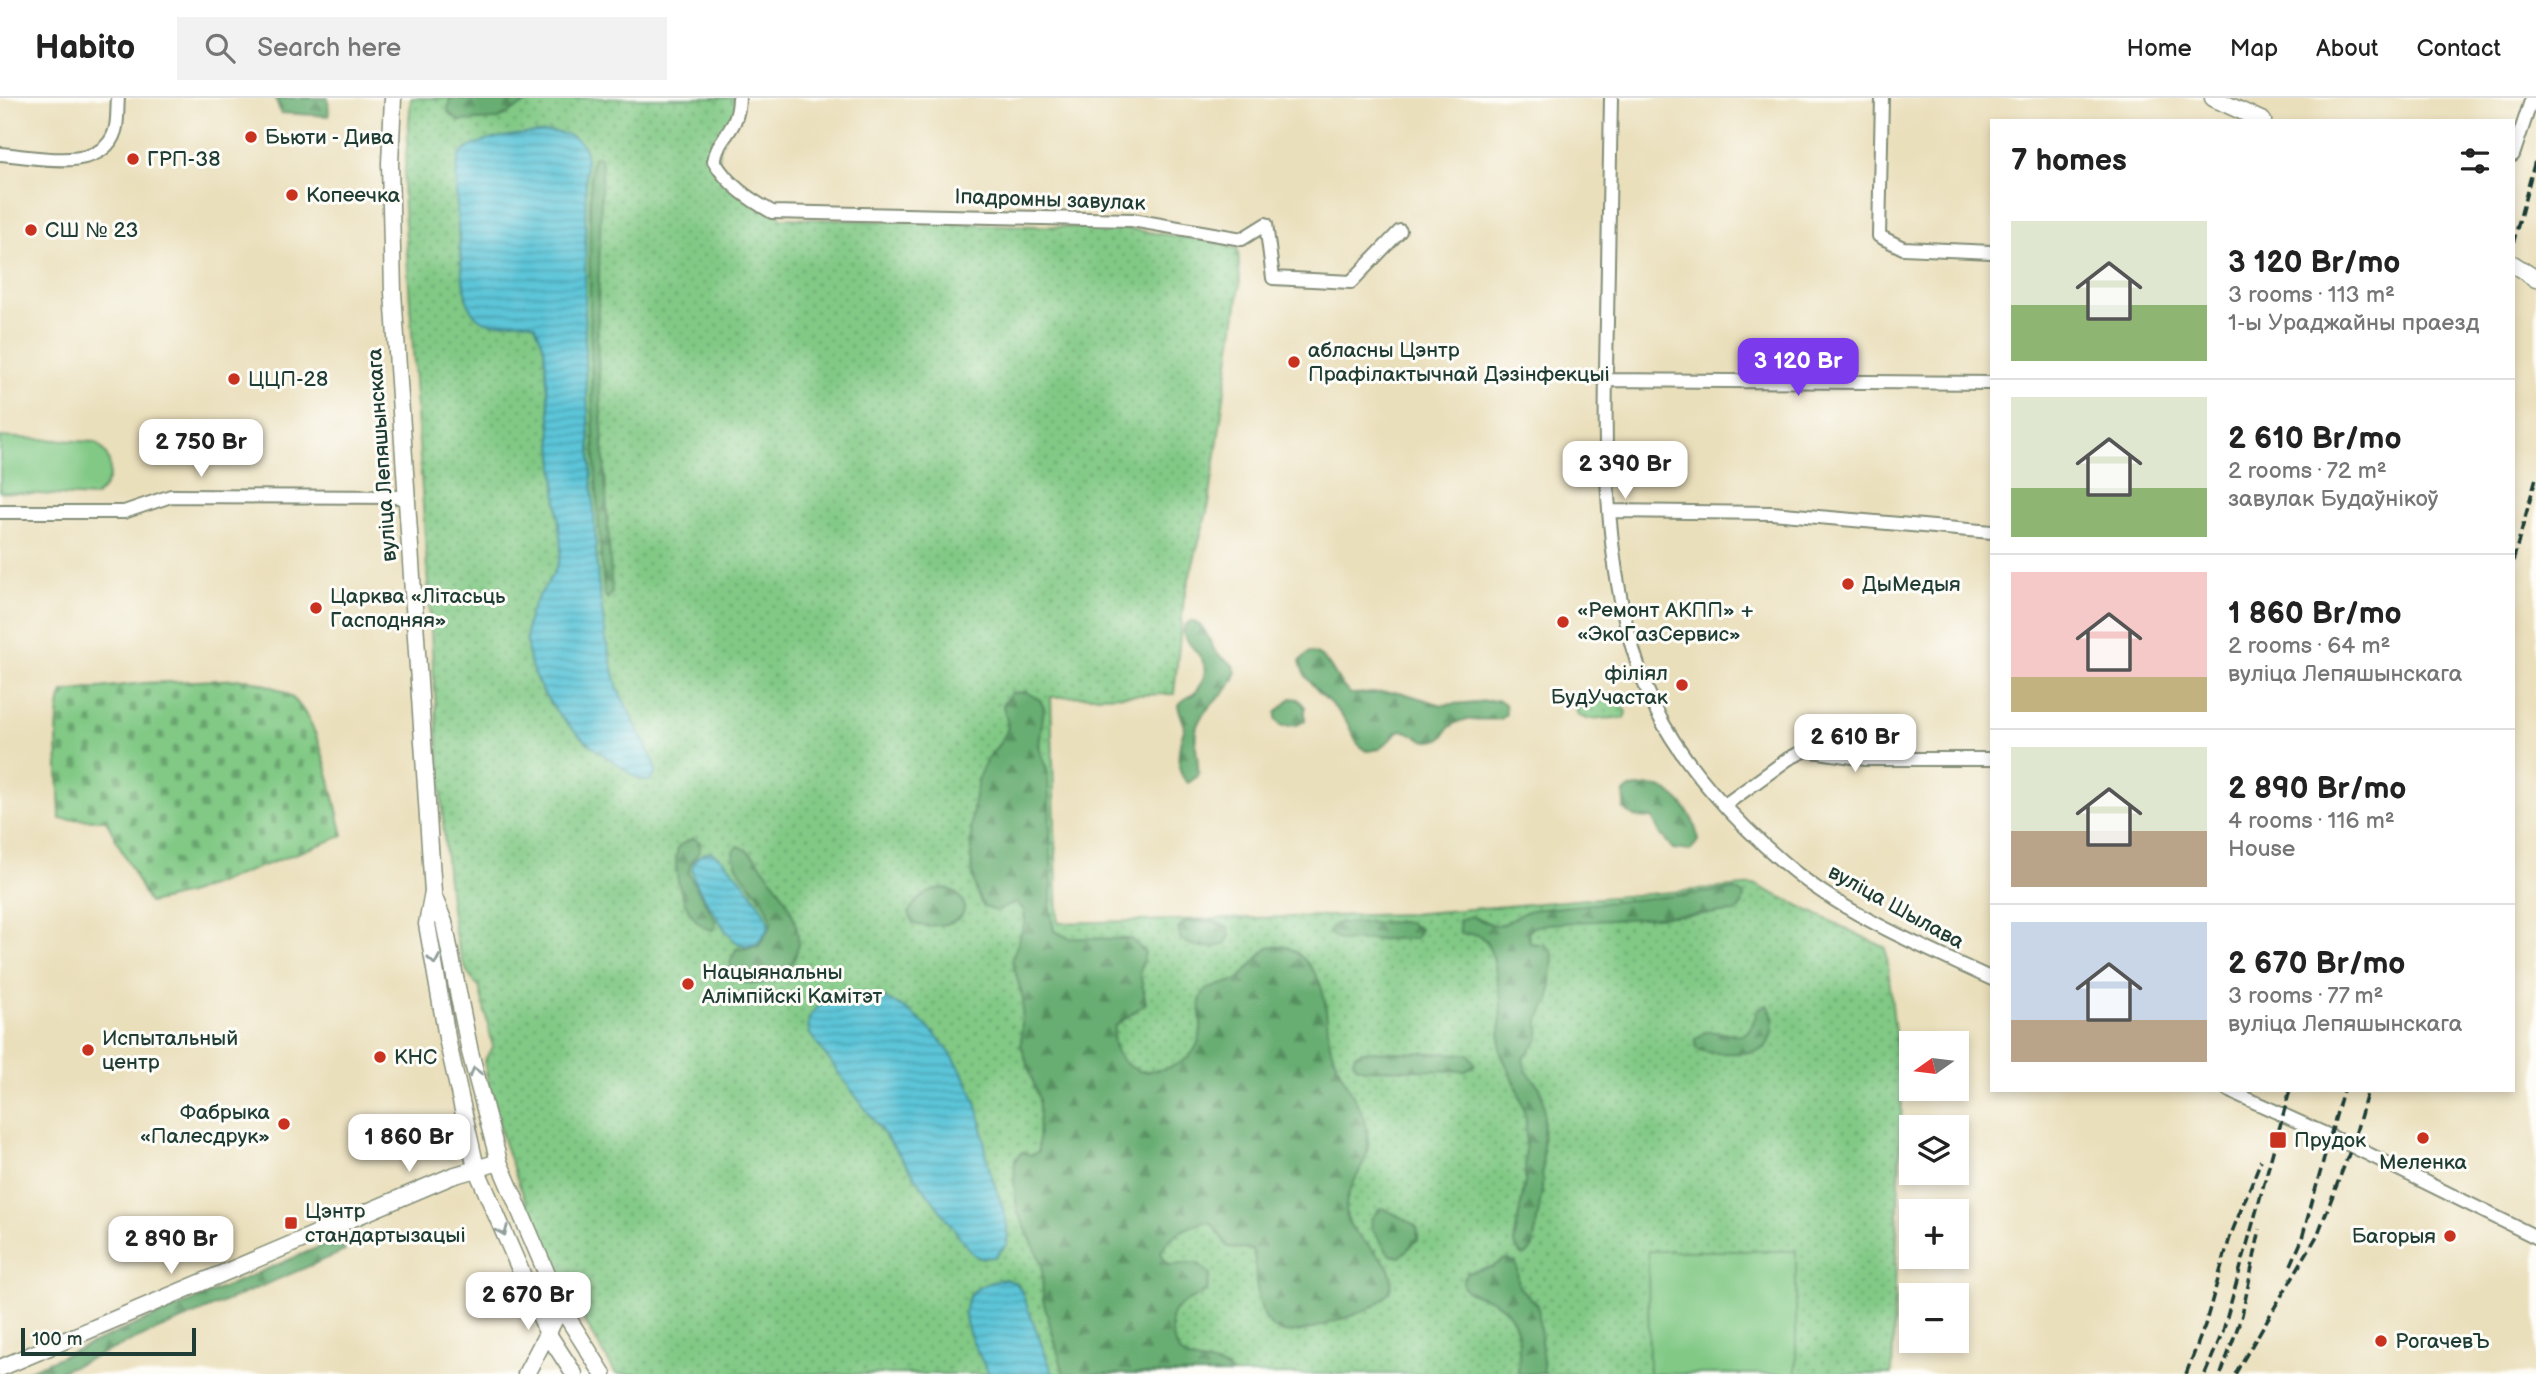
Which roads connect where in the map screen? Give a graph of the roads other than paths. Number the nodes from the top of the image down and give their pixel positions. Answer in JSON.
{"nodes":[{"id":1,"x":118,"y":98,"type":"edge"},
{"id":2,"x":393,"y":98,"type":"edge"},
{"id":3,"x":739,"y":98,"type":"edge"},
{"id":4,"x":1611,"y":98,"type":"edge"},
{"id":5,"x":1882,"y":98,"type":"edge"},
{"id":6,"x":2213,"y":98,"type":"edge"},
{"id":7,"x":2532,"y":98,"type":"edge"},
{"id":8,"x":2259,"y":119,"type":"edge"},
{"id":9,"x":2515,"y":149,"type":"edge"},
{"id":10,"x":0,"y":154,"type":"edge"},
{"id":11,"x":1400,"y":231,"type":"dead end"},
{"id":12,"x":1990,"y":252,"type":"edge"},
{"id":13,"x":2515,"y":265,"type":"edge"},
{"id":14,"x":2536,"y":279,"type":"edge"},
{"id":15,"x":1604,"y":380,"type":"junction"},
{"id":16,"x":1990,"y":383,"type":"edge"},
{"id":17,"x":405,"y":496,"type":"junction"},
{"id":18,"x":1609,"y":511,"type":"junction"},
{"id":19,"x":0,"y":512,"type":"edge"},
{"id":20,"x":1990,"y":532,"type":"edge"},
{"id":21,"x":1990,"y":759,"type":"edge"},
{"id":22,"x":1726,"y":804,"type":"junction"},
{"id":23,"x":433,"y":892,"type":"junction"},
{"id":24,"x":1990,"y":978,"type":"edge"},
{"id":25,"x":2232,"y":1092,"type":"edge"},
{"id":26,"x":499,"y":1162,"type":"junction"},
{"id":27,"x":476,"y":1168,"type":"junction"},
{"id":28,"x":2536,"y":1237,"type":"edge"},
{"id":29,"x":561,"y":1307,"type":"junction"},
{"id":30,"x":548,"y":1334,"type":"junction"},
{"id":31,"x":0,"y":1368,"type":"edge"},
{"id":32,"x":526,"y":1374,"type":"edge"},
{"id":33,"x":574,"y":1374,"type":"edge"},
{"id":34,"x":603,"y":1374,"type":"edge"}],
"edges":[{"from":1,"to":10,"type":"street"},
{"from":2,"to":17,"type":"main road","name":"вуліца Лепяшынскага"},
{"from":3,"to":11,"type":"street","name":"Іпадромны завулак"},
{"from":4,"to":15,"type":"street","name":"вуліца Шылава"},
{"from":5,"to":12,"type":"street"},
{"from":6,"to":8,"type":"main road"},
{"from":7,"to":9,"type":"street"},
{"from":13,"to":14,"type":"main road"},
{"from":15,"to":16,"type":"street"},
{"from":15,"to":18,"type":"street","name":"вуліца Шылава"},
{"from":17,"to":19,"type":"street"},
{"from":17,"to":23,"type":"main road","name":"вуліца Лепяшынскага"},
{"from":18,"to":20,"type":"street"},
{"from":18,"to":22,"type":"street","name":"вуліца Шылава"},
{"from":21,"to":22,"type":"street"},
{"from":22,"to":24,"type":"street","name":"вуліца Шылава"},
{"from":26,"to":23,"type":"main road","name":"вуліца Лепяшынскага","one_way":true},
{"from":23,"to":27,"type":"main road","name":"вуліца Лепяшынскага","one_way":true},
{"from":25,"to":28,"type":"street"},
{"from":26,"to":27,"type":"main road"},
{"from":26,"to":29,"type":"main road","name":"вуліца Лепяшынскага"},
{"from":27,"to":30,"type":"main road","name":"вуліца Лепяшынскага","one_way":true},
{"from":27,"to":31,"type":"main road"},
{"from":29,"to":30,"type":"main road"},
{"from":29,"to":34,"type":"main road","name":"вуліца Лепяшынскага"},
{"from":30,"to":32,"type":"main road"},
{"from":30,"to":33,"type":"main road","name":"вуліца Лепяшынскага"}]}
